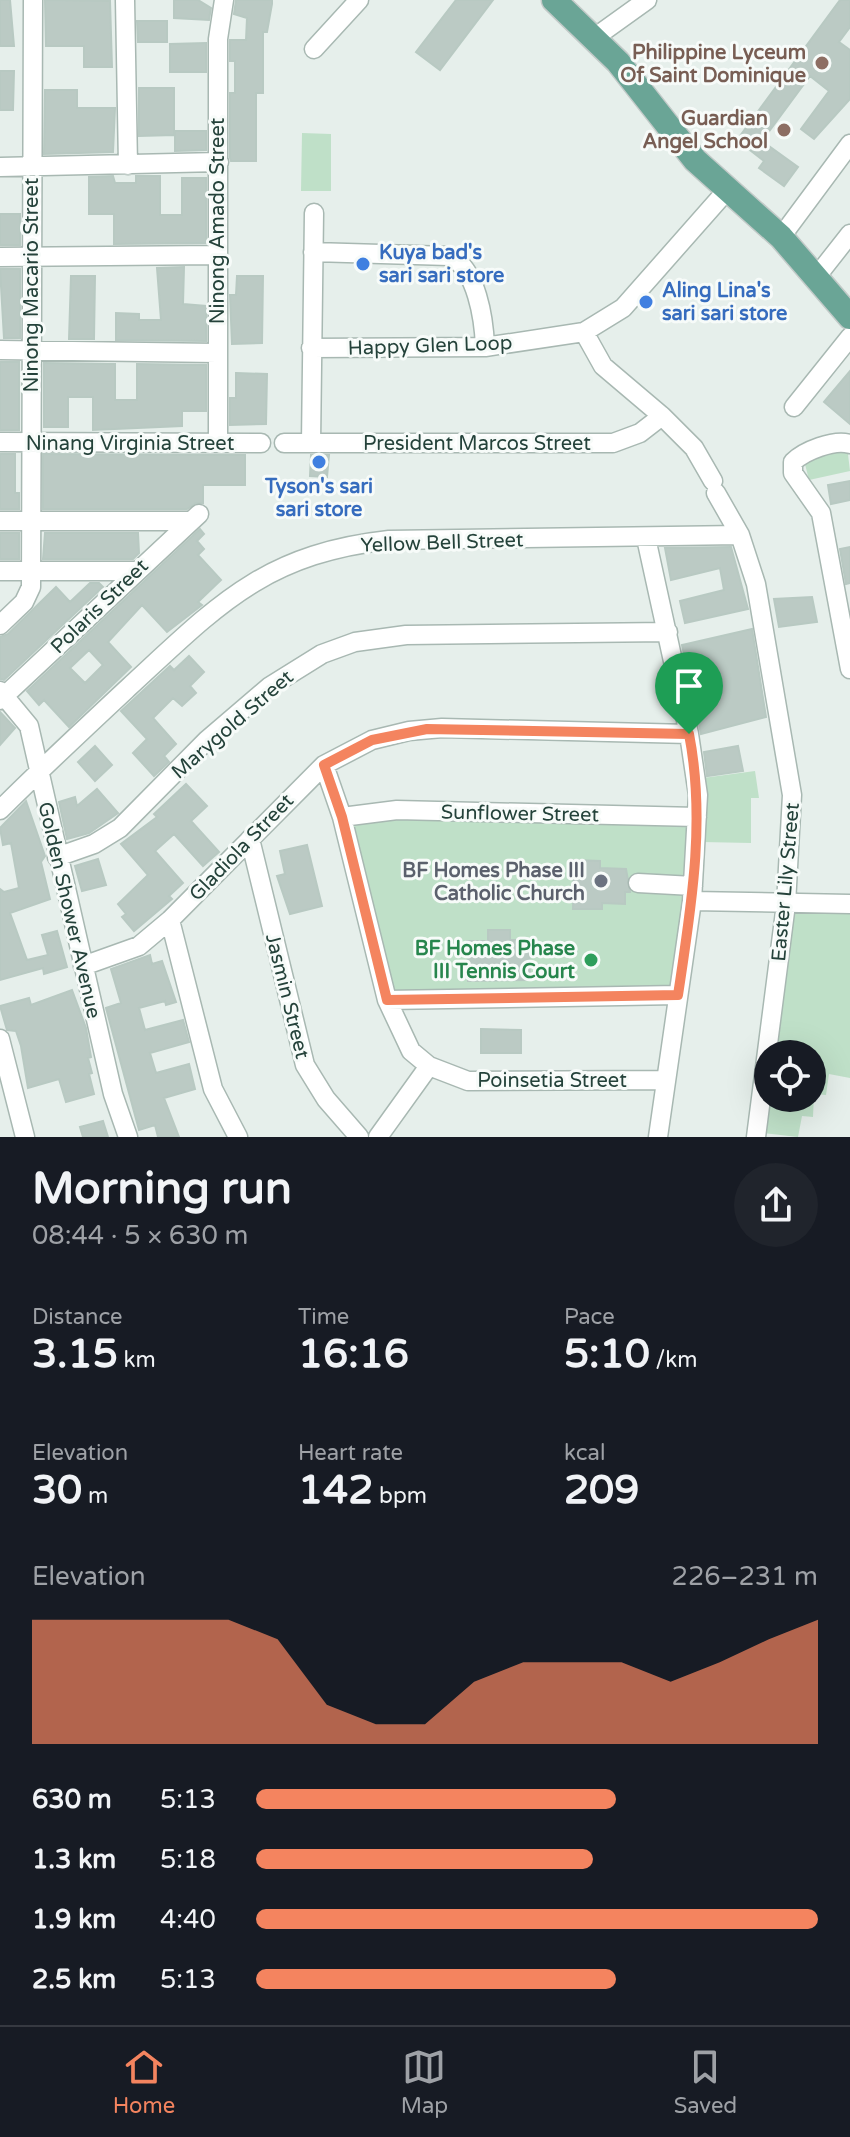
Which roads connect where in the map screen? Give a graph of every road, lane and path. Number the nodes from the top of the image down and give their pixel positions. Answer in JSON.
{"nodes":[{"id":1,"x":33,"y":0,"type":"edge"},
{"id":2,"x":125,"y":0,"type":"edge"},
{"id":3,"x":359,"y":0,"type":"edge"},
{"id":4,"x":647,"y":0,"type":"edge"},
{"id":5,"x":556,"y":1,"type":"edge"},
{"id":6,"x":219,"y":2,"type":"edge"},
{"id":7,"x":594,"y":38,"type":"junction"},
{"id":8,"x":314,"y":49,"type":"dead end"},
{"id":9,"x":850,"y":144,"type":"edge"},
{"id":10,"x":219,"y":162,"type":"junction"},
{"id":11,"x":128,"y":165,"type":"junction"},
{"id":12,"x":0,"y":167,"type":"edge"},
{"id":13,"x":32,"y":167,"type":"junction"},
{"id":14,"x":728,"y":189,"type":"junction"},
{"id":15,"x":314,"y":213,"type":"dead end"},
{"id":16,"x":850,"y":234,"type":"edge"},
{"id":17,"x":781,"y":237,"type":"junction"},
{"id":18,"x":313,"y":252,"type":"junction"},
{"id":19,"x":216,"y":255,"type":"junction"},
{"id":20,"x":30,"y":256,"type":"junction"},
{"id":21,"x":0,"y":257,"type":"edge"},
{"id":22,"x":817,"y":276,"type":"junction"},
{"id":23,"x":850,"y":317,"type":"edge"},
{"id":24,"x":584,"y":332,"type":"junction"},
{"id":25,"x":850,"y":337,"type":"edge"},
{"id":26,"x":485,"y":347,"type":"junction"},
{"id":27,"x":311,"y":348,"type":"junction"},
{"id":28,"x":0,"y":350,"type":"edge"},
{"id":29,"x":31,"y":350,"type":"junction"},
{"id":30,"x":217,"y":353,"type":"junction"},
{"id":31,"x":794,"y":407,"type":"dead end"},
{"id":32,"x":662,"y":416,"type":"junction"},
{"id":33,"x":0,"y":442,"type":"edge"},
{"id":34,"x":31,"y":442,"type":"junction"},
{"id":35,"x":218,"y":443,"type":"junction"},
{"id":36,"x":261,"y":443,"type":"dead end"},
{"id":37,"x":284,"y":443,"type":"dead end"},
{"id":38,"x":311,"y":443,"type":"junction"},
{"id":39,"x":850,"y":444,"type":"edge"},
{"id":40,"x":0,"y":521,"type":"edge"},
{"id":41,"x":30,"y":521,"type":"junction"},
{"id":42,"x":740,"y":535,"type":"junction"},
{"id":43,"x":646,"y":538,"type":"junction"},
{"id":44,"x":0,"y":571,"type":"edge"},
{"id":45,"x":31,"y":571,"type":"junction"},
{"id":46,"x":135,"y":571,"type":"junction"},
{"id":47,"x":1,"y":623,"type":"edge"},
{"id":48,"x":668,"y":632,"type":"junction"},
{"id":49,"x":850,"y":669,"type":"edge"},
{"id":50,"x":2,"y":696,"type":"edge"},
{"id":51,"x":689,"y":734,"type":"junction"},
{"id":52,"x":324,"y":765,"type":"junction"},
{"id":53,"x":37,"y":772,"type":"junction"},
{"id":54,"x":0,"y":810,"type":"edge"},
{"id":55,"x":342,"y":817,"type":"junction"},
{"id":56,"x":697,"y":817,"type":"junction"},
{"id":57,"x":250,"y":839,"type":"junction"},
{"id":58,"x":57,"y":857,"type":"junction"},
{"id":59,"x":638,"y":883,"type":"dead end"},
{"id":60,"x":693,"y":894,"type":"junction"},
{"id":61,"x":786,"y":904,"type":"junction"},
{"id":62,"x":850,"y":904,"type":"edge"},
{"id":63,"x":170,"y":920,"type":"junction"},
{"id":64,"x":83,"y":966,"type":"junction"},
{"id":65,"x":678,"y":995,"type":"junction"},
{"id":66,"x":387,"y":1000,"type":"junction"},
{"id":67,"x":0,"y":1039,"type":"edge"},
{"id":68,"x":429,"y":1066,"type":"junction"},
{"id":69,"x":665,"y":1080,"type":"junction"},
{"id":70,"x":25,"y":1137,"type":"edge"},
{"id":71,"x":128,"y":1137,"type":"edge"},
{"id":72,"x":238,"y":1137,"type":"edge"},
{"id":73,"x":359,"y":1137,"type":"edge"},
{"id":74,"x":378,"y":1137,"type":"edge"},
{"id":75,"x":658,"y":1137,"type":"edge"},
{"id":76,"x":756,"y":1137,"type":"edge"}],
"edges":[{"from":1,"to":13,"type":"street","name":"Ninong Macario Street"},
{"from":2,"to":11,"type":"street"},
{"from":3,"to":8,"type":"street"},
{"from":4,"to":7,"type":"street"},
{"from":5,"to":7,"type":"main road"},
{"from":6,"to":10,"type":"street","name":"Ninong Amado Street"},
{"from":7,"to":14,"type":"main road"},
{"from":9,"to":17,"type":"street"},
{"from":10,"to":11,"type":"street"},
{"from":10,"to":19,"type":"street","name":"Ninong Amado Street"},
{"from":11,"to":13,"type":"street"},
{"from":12,"to":13,"type":"street"},
{"from":13,"to":20,"type":"street","name":"Ninong Macario Street"},
{"from":14,"to":17,"type":"main road"},
{"from":14,"to":24,"type":"street","name":"Happy Glen Loop"},
{"from":15,"to":18,"type":"street"},
{"from":16,"to":22,"type":"street"},
{"from":17,"to":22,"type":"main road"},
{"from":18,"to":26,"type":"street"},
{"from":18,"to":27,"type":"street"},
{"from":19,"to":20,"type":"street"},
{"from":19,"to":30,"type":"street","name":"Ninong Amado Street"},
{"from":20,"to":21,"type":"street"},
{"from":20,"to":29,"type":"street","name":"Ninong Macario Street"},
{"from":22,"to":23,"type":"main road"},
{"from":24,"to":26,"type":"street","name":"Happy Glen Loop"},
{"from":24,"to":32,"type":"street","name":"Easter Lily Street"},
{"from":25,"to":31,"type":"street"},
{"from":26,"to":27,"type":"street","name":"Happy Glen Loop"},
{"from":27,"to":38,"type":"street"},
{"from":28,"to":29,"type":"street"},
{"from":29,"to":30,"type":"street"},
{"from":29,"to":34,"type":"street","name":"Ninong Macario Street"},
{"from":30,"to":35,"type":"street","name":"Ninong Amado Street"},
{"from":32,"to":38,"type":"street","name":"President Marcos Street"},
{"from":32,"to":42,"type":"street","name":"Easter Lily Street"},
{"from":33,"to":34,"type":"street","name":"Ninang Virginia Street"},
{"from":34,"to":35,"type":"street","name":"Ninang Virginia Street"},
{"from":34,"to":41,"type":"street","name":"Ninong Macario Street"},
{"from":35,"to":36,"type":"street","name":"Ninang Virginia Street"},
{"from":37,"to":38,"type":"street","name":"President Marcos Street"},
{"from":39,"to":49,"type":"street"},
{"from":40,"to":41,"type":"street"},
{"from":41,"to":45,"type":"street","name":"Ninong Macario Street"},
{"from":41,"to":46,"type":"street","name":"Polaris Street"},
{"from":42,"to":43,"type":"street","name":"Yellow Bell Street"},
{"from":42,"to":61,"type":"street","name":"Easter Lily Street"},
{"from":43,"to":48,"type":"street"},
{"from":43,"to":53,"type":"street","name":"Yellow Bell Street"},
{"from":44,"to":45,"type":"street"},
{"from":45,"to":46,"type":"street"},
{"from":45,"to":47,"type":"street"},
{"from":46,"to":50,"type":"street","name":"Polaris Street"},
{"from":48,"to":51,"type":"street"},
{"from":48,"to":58,"type":"street","name":"Marygold Street"},
{"from":50,"to":53,"type":"street","name":"Golden Shower Avenue"},
{"from":51,"to":52,"type":"street","name":"Gladiola Street"},
{"from":51,"to":56,"type":"street"},
{"from":52,"to":55,"type":"street","name":"Poinsetia Street"},
{"from":52,"to":57,"type":"street","name":"Gladiola Street"},
{"from":53,"to":54,"type":"street","name":"Yellow Bell Street"},
{"from":53,"to":58,"type":"street","name":"Golden Shower Avenue"},
{"from":55,"to":56,"type":"street","name":"Sunflower Street"},
{"from":55,"to":66,"type":"street","name":"Poinsetia Street"},
{"from":56,"to":60,"type":"street"},
{"from":57,"to":63,"type":"street","name":"Gladiola Street"},
{"from":57,"to":73,"type":"street","name":"Jasmin Street"},
{"from":58,"to":64,"type":"street","name":"Golden Shower Avenue"},
{"from":59,"to":60,"type":"street"},
{"from":60,"to":61,"type":"street"},
{"from":60,"to":65,"type":"street"},
{"from":61,"to":62,"type":"street"},
{"from":61,"to":76,"type":"street","name":"Easter Lily Street"},
{"from":63,"to":64,"type":"street","name":"Gladiola Street"},
{"from":63,"to":72,"type":"street"},
{"from":64,"to":71,"type":"street","name":"Golden Shower Avenue"},
{"from":65,"to":66,"type":"street"},
{"from":65,"to":69,"type":"street"},
{"from":66,"to":68,"type":"street","name":"Poinsetia Street"},
{"from":67,"to":70,"type":"street"},
{"from":68,"to":69,"type":"street","name":"Poinsetia Street"},
{"from":68,"to":74,"type":"street"},
{"from":69,"to":75,"type":"street"}]}
